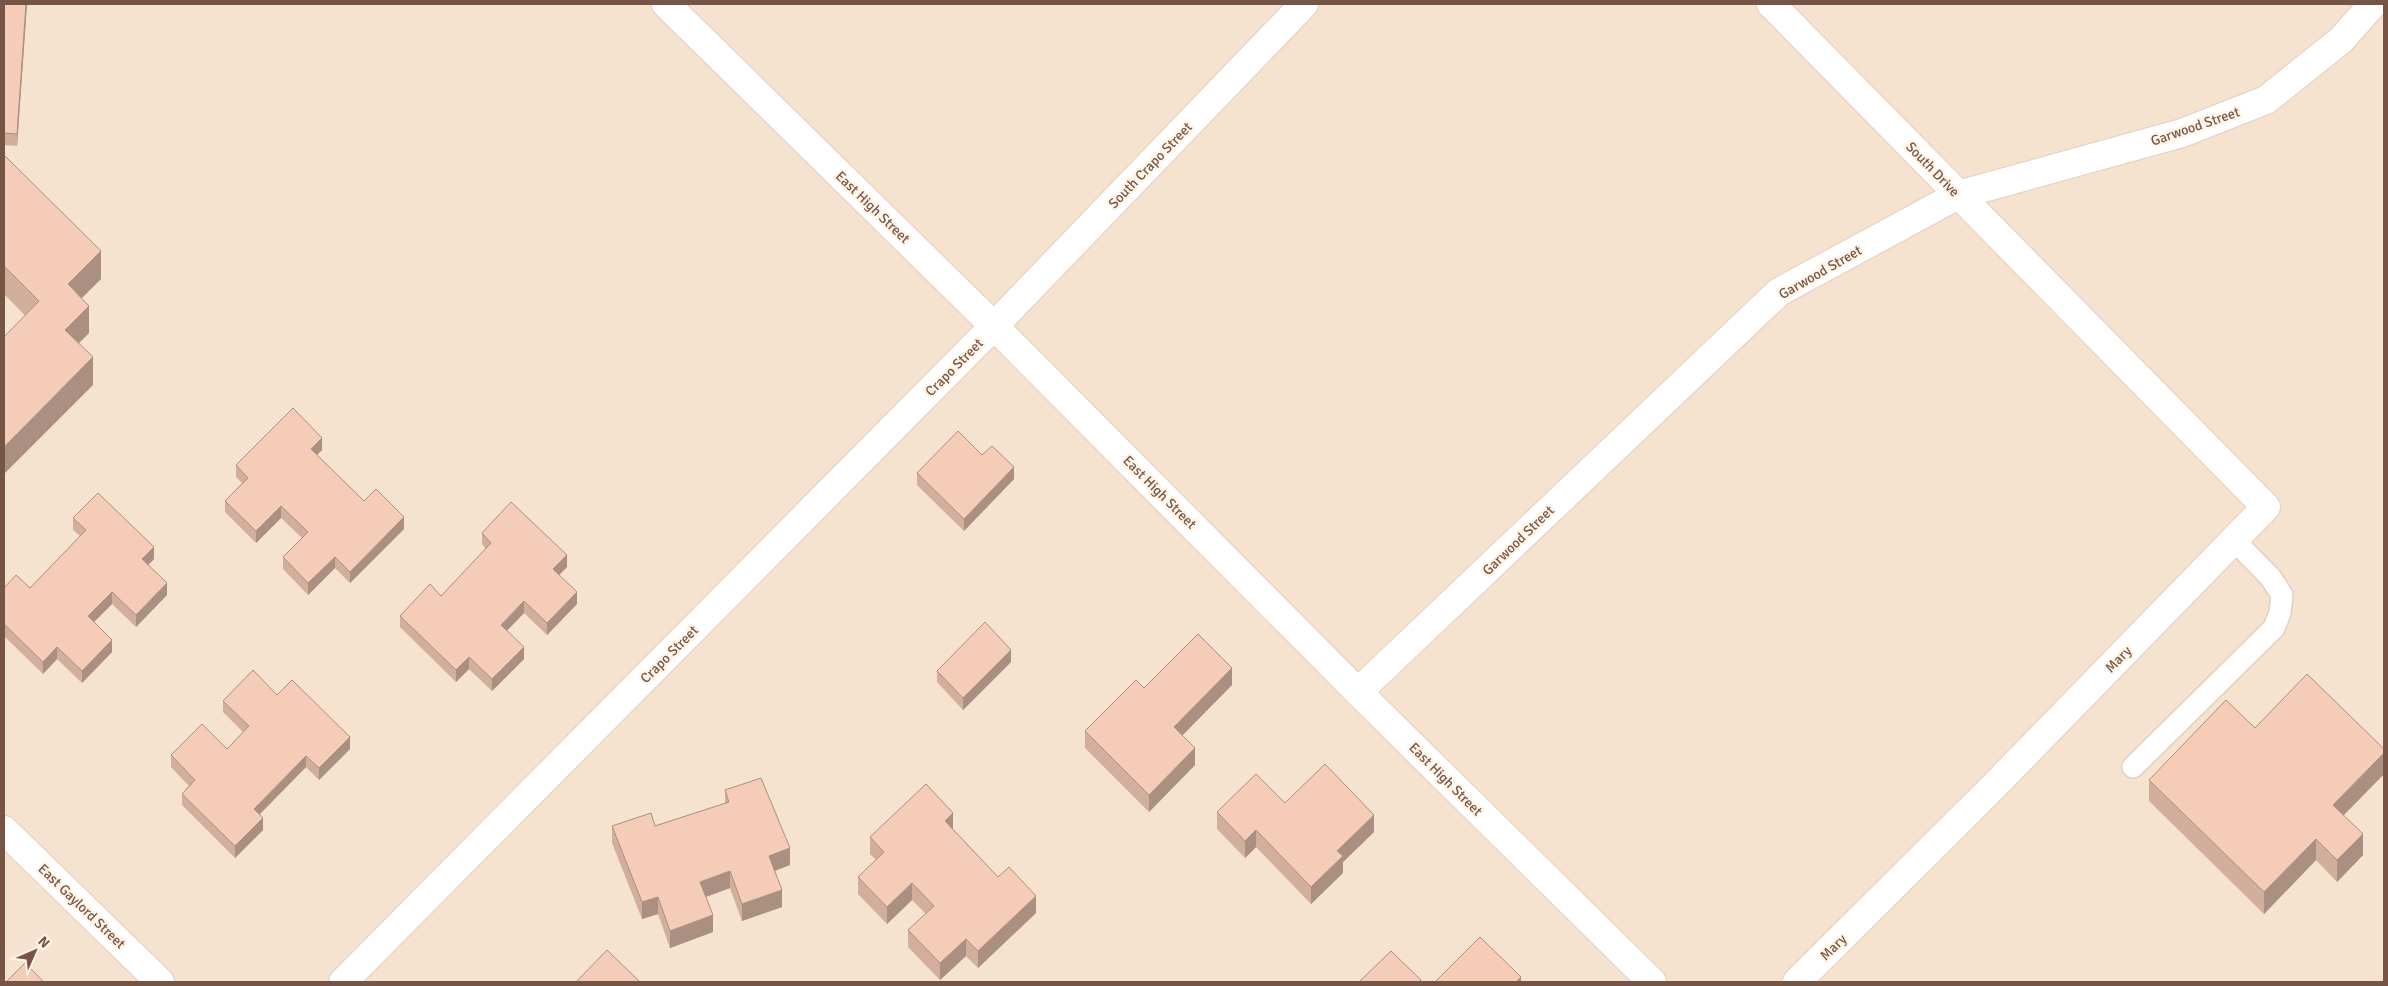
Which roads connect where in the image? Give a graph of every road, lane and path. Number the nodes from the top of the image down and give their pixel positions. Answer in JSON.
{"nodes":[{"id":1,"x":666,"y":4,"type":"edge"},
{"id":2,"x":1304,"y":4,"type":"edge"},
{"id":3,"x":1771,"y":4,"type":"edge"},
{"id":4,"x":2373,"y":4,"type":"edge"},
{"id":5,"x":1958,"y":195,"type":"junction"},
{"id":6,"x":994,"y":326,"type":"junction"},
{"id":7,"x":2095,"y":334,"type":"joint"},
{"id":8,"x":2234,"y":540,"type":"junction"},
{"id":9,"x":1358,"y":692,"type":"junction"},
{"id":10,"x":2133,"y":768,"type":"dead end"},
{"id":11,"x":4,"y":830,"type":"edge"},
{"id":12,"x":160,"y":982,"type":"edge"},
{"id":13,"x":343,"y":982,"type":"edge"},
{"id":14,"x":1652,"y":982,"type":"edge"},
{"id":15,"x":1797,"y":982,"type":"edge"}],
"edges":[{"from":1,"to":6,"type":"street","name":"East High Street"},
{"from":2,"to":6,"type":"street","name":"South Crapo Street"},
{"from":3,"to":5,"type":"street","name":"South Drive"},
{"from":4,"to":5,"type":"street","name":"Garwood Street"},
{"from":5,"to":7,"type":"street","name":"South Drive"},
{"from":5,"to":9,"type":"street","name":"Garwood Street"},
{"from":6,"to":9,"type":"street","name":"East High Street"},
{"from":6,"to":13,"type":"street","name":"Crapo Street"},
{"from":7,"to":8,"type":"street","name":"Mary"},
{"from":8,"to":10,"type":"lane"},
{"from":8,"to":15,"type":"street","name":"Mary"},
{"from":9,"to":14,"type":"street","name":"East High Street"},
{"from":11,"to":12,"type":"street","name":"East Gaylord Street"}]}
